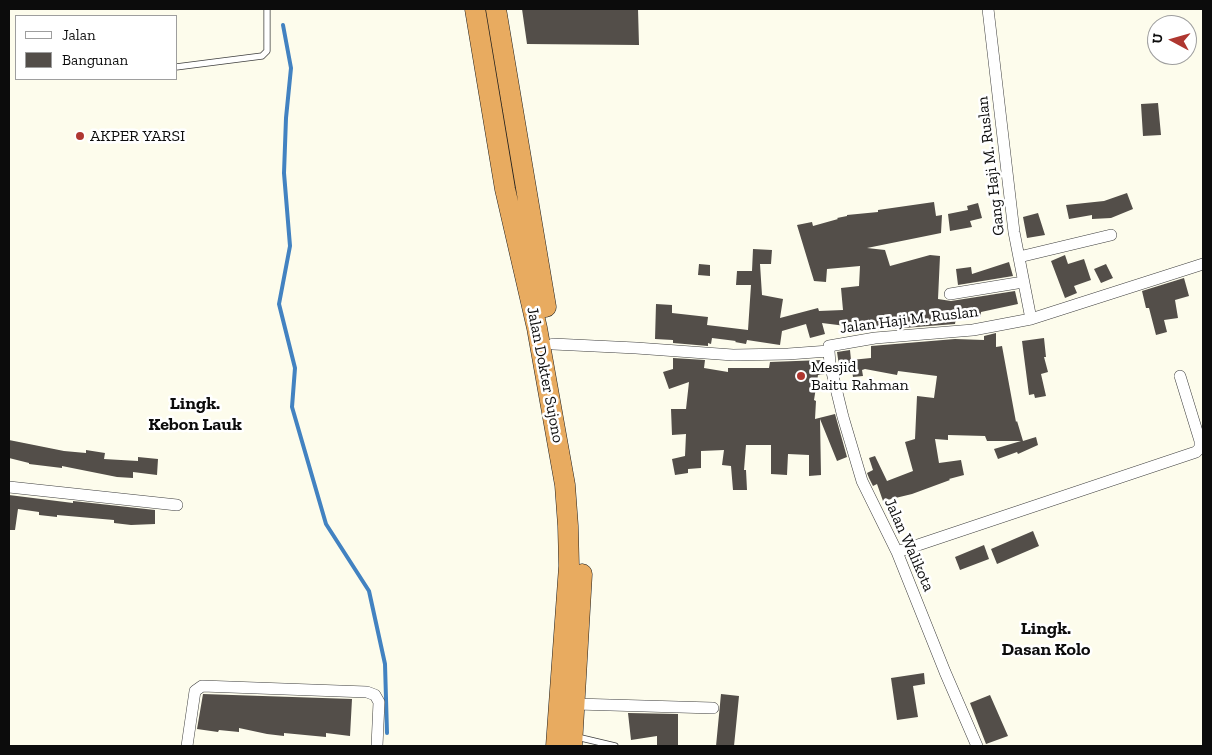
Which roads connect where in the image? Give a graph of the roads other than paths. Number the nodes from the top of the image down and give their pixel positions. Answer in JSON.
{"nodes":[{"id":1,"x":267,"y":9,"type":"edge"},
{"id":2,"x":474,"y":9,"type":"edge"},
{"id":3,"x":496,"y":9,"type":"edge"},
{"id":4,"x":988,"y":9,"type":"edge"},
{"id":5,"x":178,"y":67,"type":"edge"},
{"id":6,"x":1111,"y":235,"type":"dead end"},
{"id":7,"x":1019,"y":257,"type":"junction"},
{"id":8,"x":1203,"y":264,"type":"edge"},
{"id":9,"x":1023,"y":282,"type":"junction"},
{"id":10,"x":950,"y":294,"type":"dead end"},
{"id":11,"x":1031,"y":319,"type":"junction"},
{"id":12,"x":553,"y":344,"type":"junction"},
{"id":13,"x":829,"y":351,"type":"junction"},
{"id":14,"x":1180,"y":376,"type":"dead end"},
{"id":15,"x":9,"y":487,"type":"edge"},
{"id":16,"x":177,"y":505,"type":"dead end"},
{"id":17,"x":897,"y":552,"type":"junction"},
{"id":18,"x":576,"y":566,"type":"junction"},
{"id":19,"x":576,"y":704,"type":"junction"},
{"id":20,"x":713,"y":708,"type":"dead end"},
{"id":21,"x":567,"y":743,"type":"edge"},
{"id":22,"x":186,"y":746,"type":"edge"},
{"id":23,"x":377,"y":746,"type":"edge"},
{"id":24,"x":616,"y":746,"type":"edge"},
{"id":25,"x":977,"y":746,"type":"edge"}],
"edges":[{"from":1,"to":5,"type":"lane"},
{"from":2,"to":18,"type":"highway","name":"Jalan Dokter Sujono"},
{"from":3,"to":12,"type":"highway"},
{"from":4,"to":7,"type":"street","name":"Gang Haji M. Ruslan"},
{"from":6,"to":7,"type":"street"},
{"from":7,"to":9,"type":"street","name":"Gang Haji M. Ruslan"},
{"from":8,"to":11,"type":"street","name":"Jalan Haji M. Ruslan"},
{"from":9,"to":10,"type":"street"},
{"from":9,"to":11,"type":"street","name":"Gang Haji M. Ruslan"},
{"from":11,"to":13,"type":"street","name":"Jalan Haji M. Ruslan"},
{"from":12,"to":13,"type":"street","name":"Jalan Haji M. Ruslan"},
{"from":12,"to":18,"type":"highway"},
{"from":13,"to":17,"type":"street","name":"Jalan Walikota"},
{"from":14,"to":17,"type":"street"},
{"from":15,"to":16,"type":"street"},
{"from":17,"to":25,"type":"street","name":"Jalan Walikota"},
{"from":18,"to":19,"type":"highway"},
{"from":18,"to":21,"type":"highway","name":"Jalan Dokter Sujono"},
{"from":19,"to":20,"type":"street"},
{"from":19,"to":21,"type":"highway"},
{"from":21,"to":24,"type":"lane"},
{"from":22,"to":23,"type":"street"}]}
